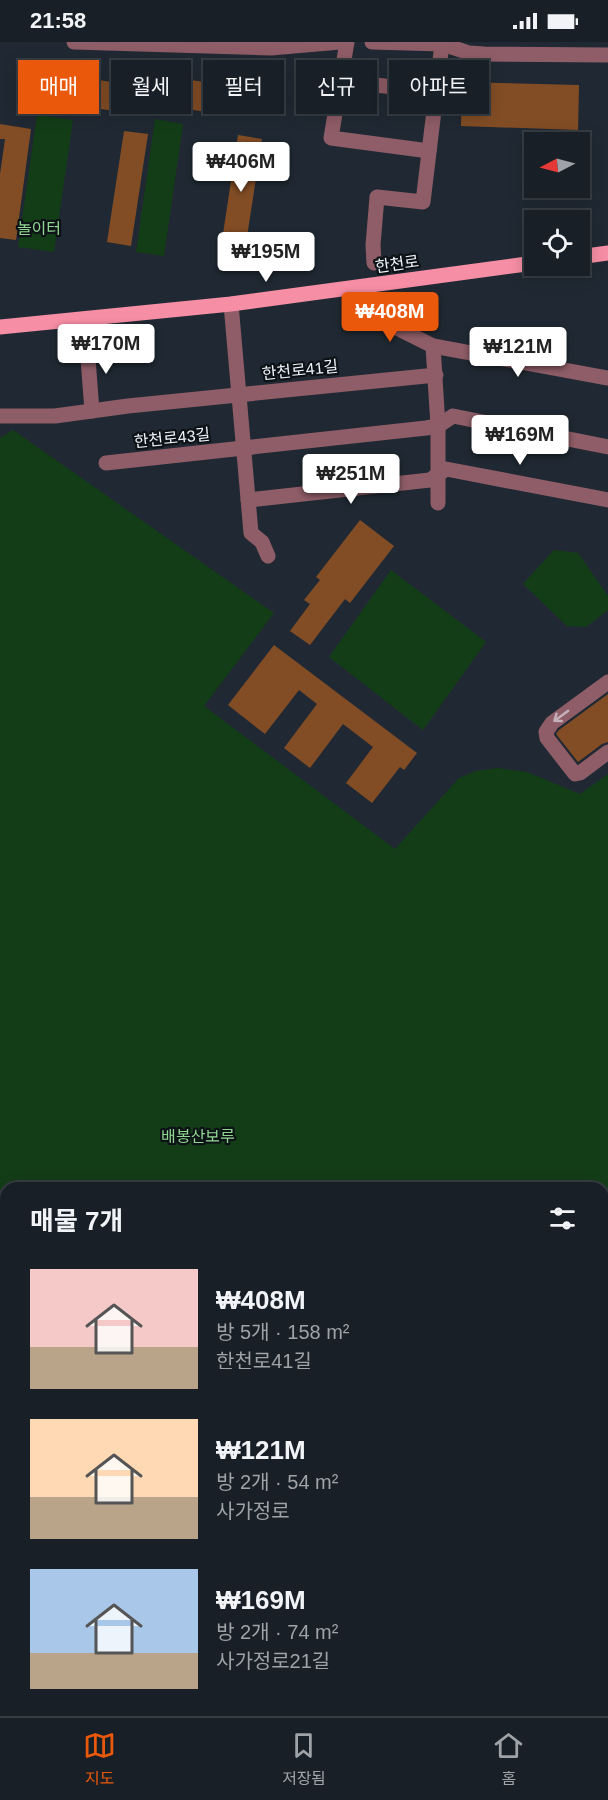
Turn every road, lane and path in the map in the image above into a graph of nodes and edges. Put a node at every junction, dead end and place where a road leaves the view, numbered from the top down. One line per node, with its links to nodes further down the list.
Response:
1 (74, 42): 5 (street)
2 (340, 42): 5 (street)
3 (347, 42): 9 (street)
4 (372, 42): 6 (street)
5 (156, 43)
6 (442, 44): 7 (street); 10 (street)
7 (470, 47): 8 (street)
8 (608, 56)
9 (344, 60)
10 (440, 60)
11 (336, 114): 13 (street)
12 (433, 114): 13 (street)
13 (429, 151): 16 (street)
14 (608, 253): 15 (main road)
15 (590, 255)
16 (374, 263)
17 (524, 264): 18 (main road, 한천로)
18 (357, 288): 19 (main road, 한천로); 22 (street)
19 (231, 304): 20 (main road, 한천로); 25 (street)
20 (85, 319): 21 (main road, 한천로); 26 (street)
21 (0, 327)
22 (433, 346): 23 (street); 24 (street)
23 (436, 375): 25 (street, 한천로41길); 28 (street)
24 (608, 378)
25 (238, 395): 26 (street); 30 (street)
26 (92, 411): 27 (street)
27 (0, 416)
28 (438, 426): 29 (street); 30 (street); 32 (street)
29 (608, 447)
30 (242, 448): 31 (street, 한천로43길); 33 (street)
31 (106, 463)
32 (437, 474): 33 (street); 34 (street); 35 (street)
33 (248, 500): 36 (street)
34 (608, 500)
35 (438, 503)
36 (268, 556)
37 (608, 682): 38 (street, one-way to 38)
38 (608, 752)

